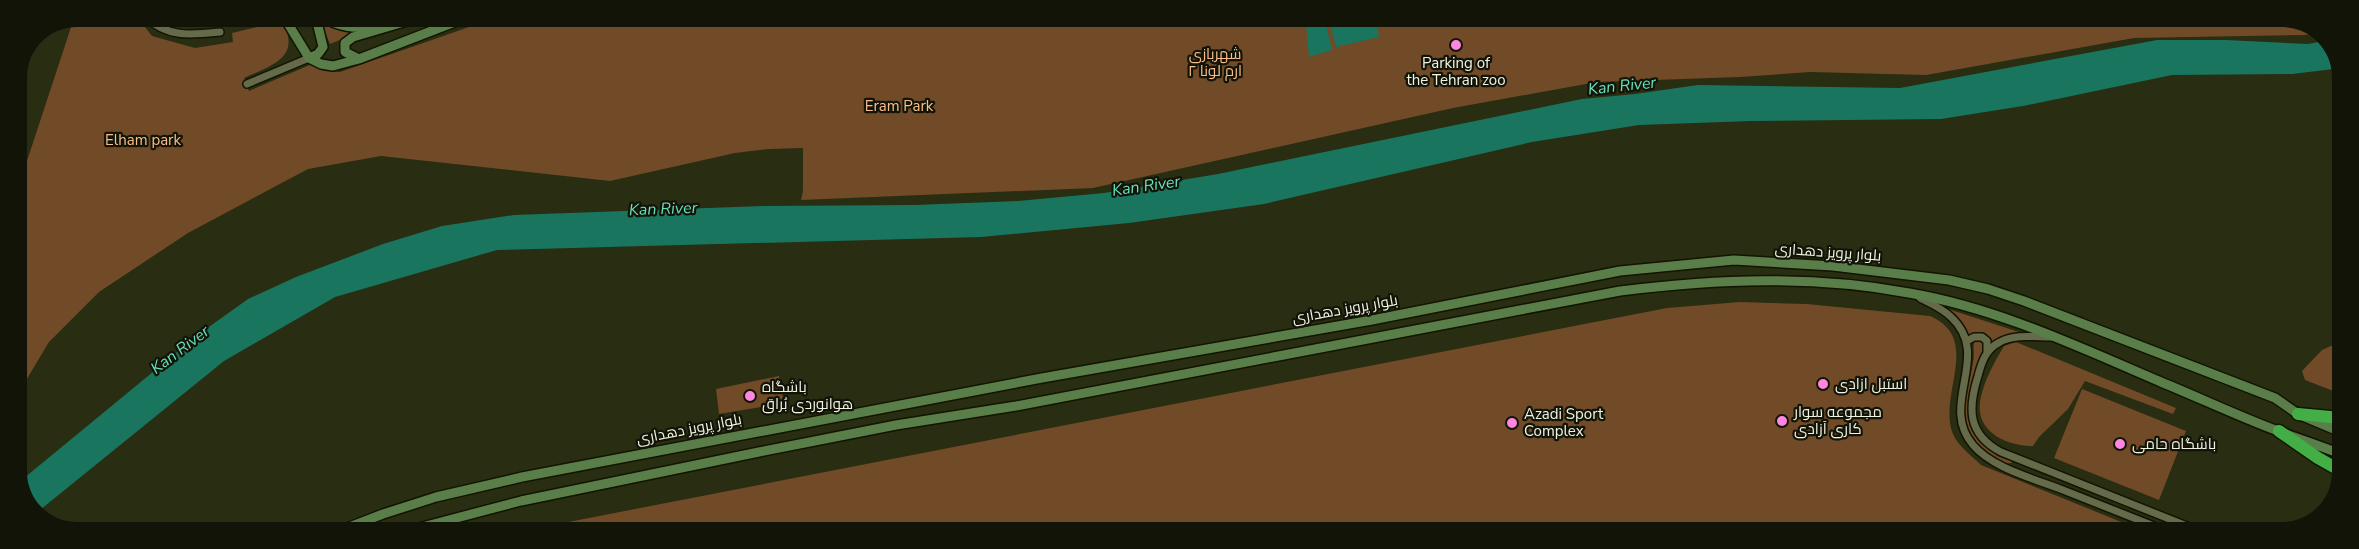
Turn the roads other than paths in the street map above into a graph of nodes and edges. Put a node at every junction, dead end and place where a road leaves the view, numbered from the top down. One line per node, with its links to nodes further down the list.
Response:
1 (159, 27): 7 (street)
2 (290, 27): 8 (main road)
3 (318, 27): 8 (main road)
4 (345, 27): 6 (main road)
5 (442, 27): 9 (main road)
6 (390, 28): 9 (main road)
7 (220, 32)
8 (309, 58): 9 (main road); 10 (street)
9 (359, 59)
10 (247, 84)
11 (1911, 293): 12 (main road, بلوار پرویز دهداری); 13 (street); 22 (main road, بلوار پرویز دهداری)
12 (2055, 337): 14 (street); 18 (main road, بلوار پرویز دهداری)
13 (1967, 341): 14 (street); 23 (street)
14 (1987, 352): 24 (street)
15 (2298, 414): 16 (highway); 17 (main road, بلوار پرویز دهداری); 21 (main road, بلوار پرویز دهداری)
16 (2332, 417)
17 (2332, 428)
18 (2279, 432): 19 (main road, بلوار پرویز دهداری); 20 (highway)
19 (2332, 451)
20 (2332, 466)
21 (362, 522)
22 (441, 522)
23 (2144, 522)
24 (2177, 522)

